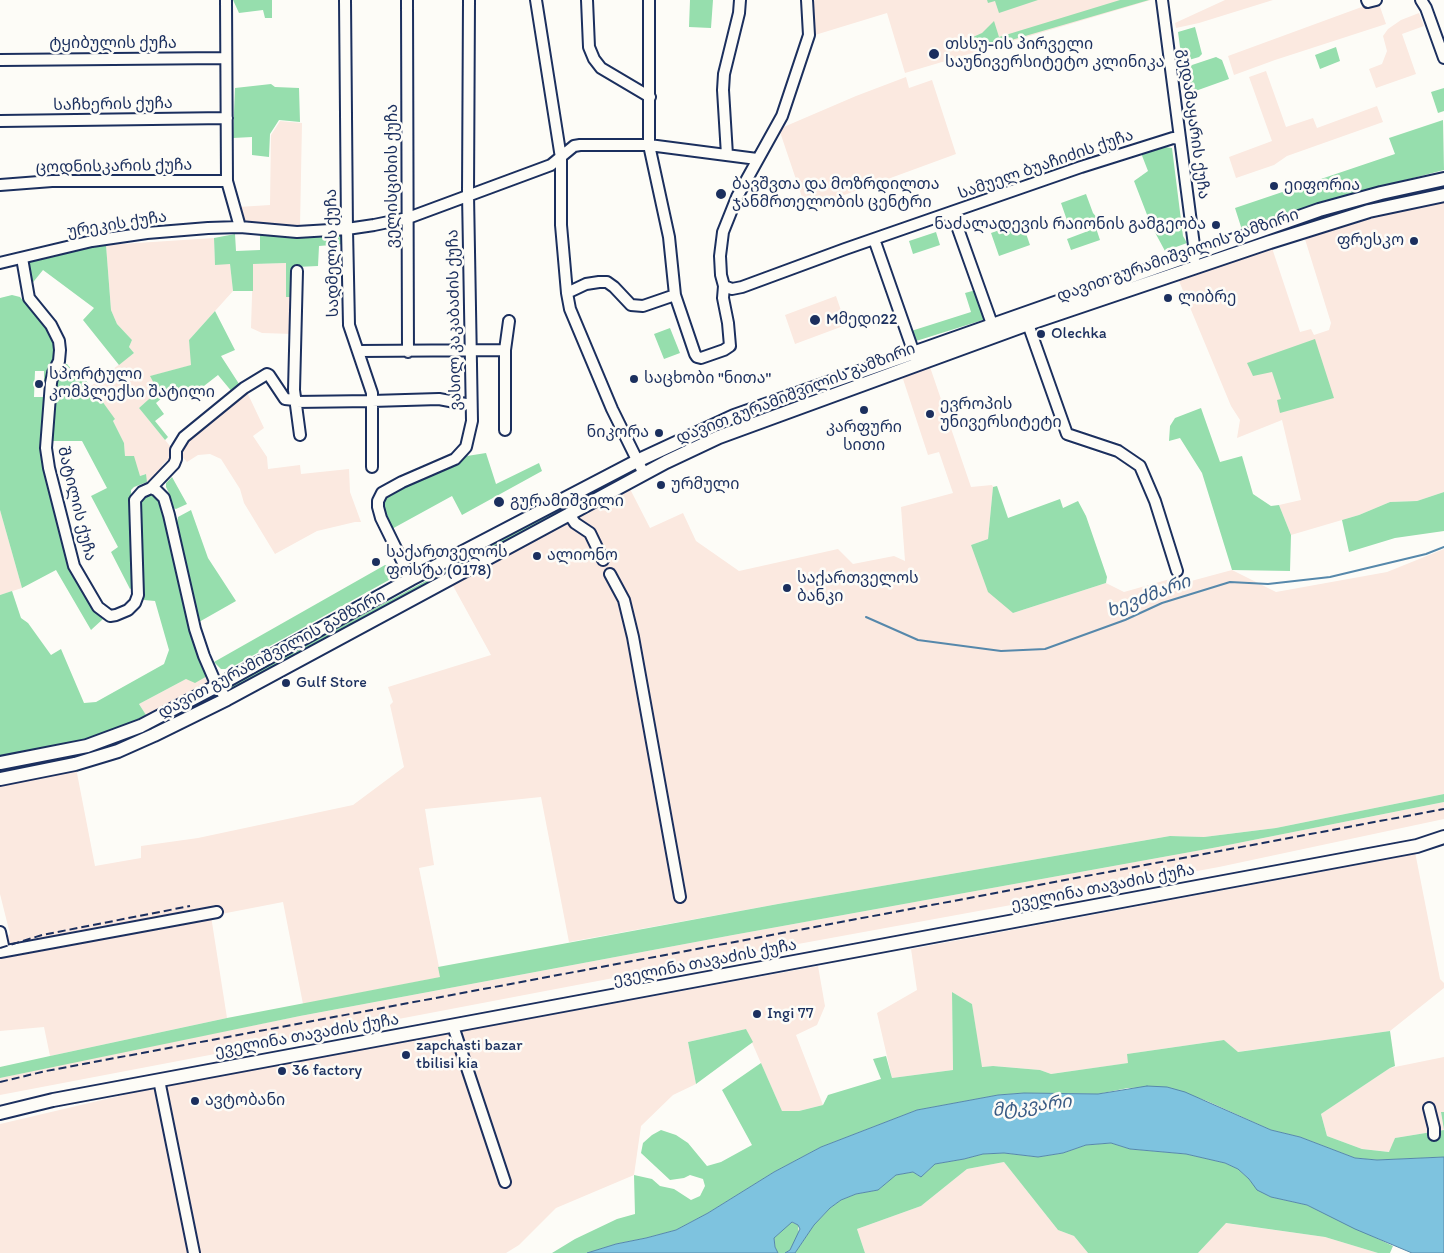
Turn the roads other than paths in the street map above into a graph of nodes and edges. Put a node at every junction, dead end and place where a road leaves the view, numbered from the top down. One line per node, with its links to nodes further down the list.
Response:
1 (226, 0): 14 (street)
2 (345, 0): 33 (street, სადმელის ქუჩა)
3 (407, 0): 31 (street, ველისციხის ქუჩა)
4 (469, 0): 28 (street, ვასილ კაკაბაძის ქუჩა)
5 (536, 0): 23 (street)
6 (587, 0): 17 (street)
7 (649, 0): 17 (street)
8 (740, 0): 22 (street)
9 (807, 0): 24 (street)
10 (1162, 0): 20 (street, გუდამაყარის ქუჩა)
11 (1367, 0): 12 (street)
12 (1376, 0)
13 (1421, 0): 15 (street)
14 (226, 58): 16 (street, ტყიბულის ქუჩა); 18 (street)
15 (1444, 58)
16 (0, 60)
17 (650, 97): 21 (street)
18 (227, 118): 19 (street, საჩხერის ქუჩა); 26 (street)
19 (0, 121)
20 (1180, 139): 30 (street, სამუელ ბუაჩიძის ქუჩა); 35 (street, გუდამაყარის ქუჩა)
21 (649, 145): 22 (street, ურეკის ქუჩა); 23 (street, ურეკის ქუჩა); 42 (street)
22 (727, 154): 24 (street, ურეკის ქუჩა)
23 (561, 158): 28 (street, ურეკის ქუჩა); 41 (street)
24 (757, 160): 40 (street)
25 (1444, 179): 35 (main road, დავით გურამიშვილის გამზირი)
26 (227, 181): 27 (street, ცოდნისკარის ქუჩა); 32 (street)
27 (0, 185)
28 (468, 194): 31 (street, ურეკის ქუჩა); 47 (street, ვასილ კაკაბაძის ქუჩა)
29 (1444, 195): 38 (main road, დავით გურამიშვილის გამზირი)
30 (952, 212): 34 (street, სამუელ ბუაჩიძის ქუჩა); 44 (street)
31 (408, 218): 33 (street, ურეკის ქუჩა); 49 (street, ველისციხის ქუჩა)
32 (240, 227): 33 (street, ურეკის ქუჩა); 36 (street, ურეკის ქუჩა)
33 (347, 229): 48 (street, სადმელის ქუჩა)
34 (874, 239): 40 (street, სამუელ ბუაჩიძის ქუჩა); 50 (street)
35 (1195, 253): 38 (street, გუდამაყარის ქუჩა); 44 (main road, დავით გურამიშვილის გამზირი)
36 (22, 258): 37 (street, ურეკის ქუჩა); 60 (street, შატილის ქუჩა)
37 (0, 263)
38 (1198, 267): 45 (main road, დავით გურამიშვილის გამზირი)
39 (297, 271): 52 (street)
40 (724, 286): 42 (street)
41 (567, 293): 42 (street); 57 (street)
42 (675, 295)
43 (509, 321): 46 (street)
44 (992, 324): 50 (main road, დავით გურამიშვილის გამზირი)
45 (1028, 324): 51 (main road, დავით გურამიშვილის გამზირი); 63 (street)
46 (505, 350): 47 (street); 55 (street)
47 (471, 351): 49 (street); 54 (street, ვასილ კაკაბაძის ქუჩა)
48 (359, 352): 49 (street); 53 (street, სადმელის ქუჩა)
49 (408, 352)
50 (913, 352): 51 (street); 57 (main road, დავით გურამიშვილის გამზირი)
51 (918, 365): 59 (main road, დავით გურამიშვილის გამზირი)
52 (295, 401): 53 (street); 56 (street); 60 (street)
53 (372, 401): 54 (street); 58 (street, სადმელის ქუჩა)
54 (472, 405): 65 (street, ვასილ კაკაბაძის ქუჩა)
55 (506, 430)
56 (300, 435)
57 (637, 461): 59 (street); 65 (main road, დავით გურამიშვილის გამზირი)
58 (372, 466)
59 (644, 474): 61 (main road, დავით გურამიშვილის გამზირი)
60 (151, 488): 66 (street)
61 (569, 514): 62 (street); 67 (main road, დავით გურამიშვილის გამზირი)
62 (603, 560)
63 (1177, 571)
64 (610, 574): 73 (street)
65 (411, 579): 66 (main road, დავით გურამიშვილის გამზირი)
66 (217, 686): 67 (street); 68 (main road, დავით გურამიშვილის გამზირი)
67 (226, 699): 69 (main road, დავით გურამიშვილის გამზირი)
68 (0, 764)
69 (0, 779)
70 (1444, 837): 72 (main road, ეველინა თავაძის ქუჩა)
71 (1444, 843): 72 (main road, ეველინა თავაძის ქუჩა)
72 (1417, 846): 77 (main road, ეველინა თავაძის ქუჩა)
73 (680, 897)
74 (217, 912): 76 (street)
75 (0, 932): 76 (street)
76 (2, 951)
77 (452, 1026): 78 (main road, ეველინა თავაძის ქუჩა); 82 (street)
78 (159, 1080): 80 (main road, ეველინა თავაძის ქუჩა); 83 (street)
79 (1429, 1108): 81 (street)
80 (0, 1113)
81 (1434, 1135)
82 (505, 1182)
83 (194, 1253)

